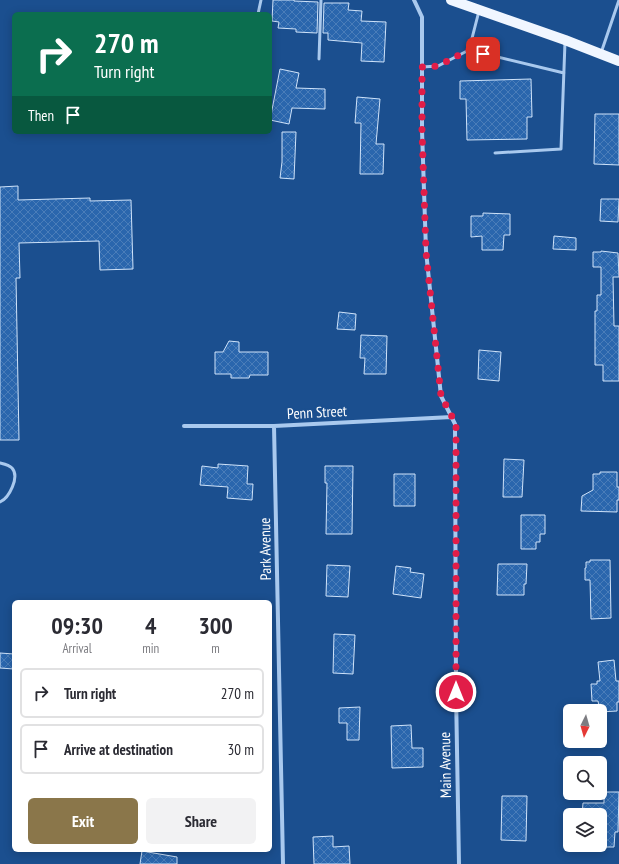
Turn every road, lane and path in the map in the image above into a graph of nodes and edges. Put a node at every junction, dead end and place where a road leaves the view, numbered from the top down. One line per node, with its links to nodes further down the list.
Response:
1 (261, 0): 7 (lane)
2 (321, 0): 11 (lane)
3 (414, 0): 13 (street, Main Avenue)
4 (451, 0): 6 (main road)
5 (619, 0): 10 (lane)
6 (479, 10): 8 (main road); 9 (lane)
7 (258, 12)
8 (566, 40): 10 (main road); 14 (lane)
9 (469, 50): 13 (lane); 14 (lane)
10 (601, 55): 12 (main road)
11 (319, 59)
12 (619, 61)
13 (422, 67): 16 (street, Main Avenue)
14 (564, 73): 15 (lane)
15 (495, 153)
16 (452, 417): 18 (street, Penn Street); 22 (street, Main Avenue)
17 (184, 426): 18 (street, Penn Street)
18 (274, 426): 21 (street, Park Avenue)
19 (0, 463): 20 (lane)
20 (0, 502)
21 (283, 864)
22 (459, 864)

